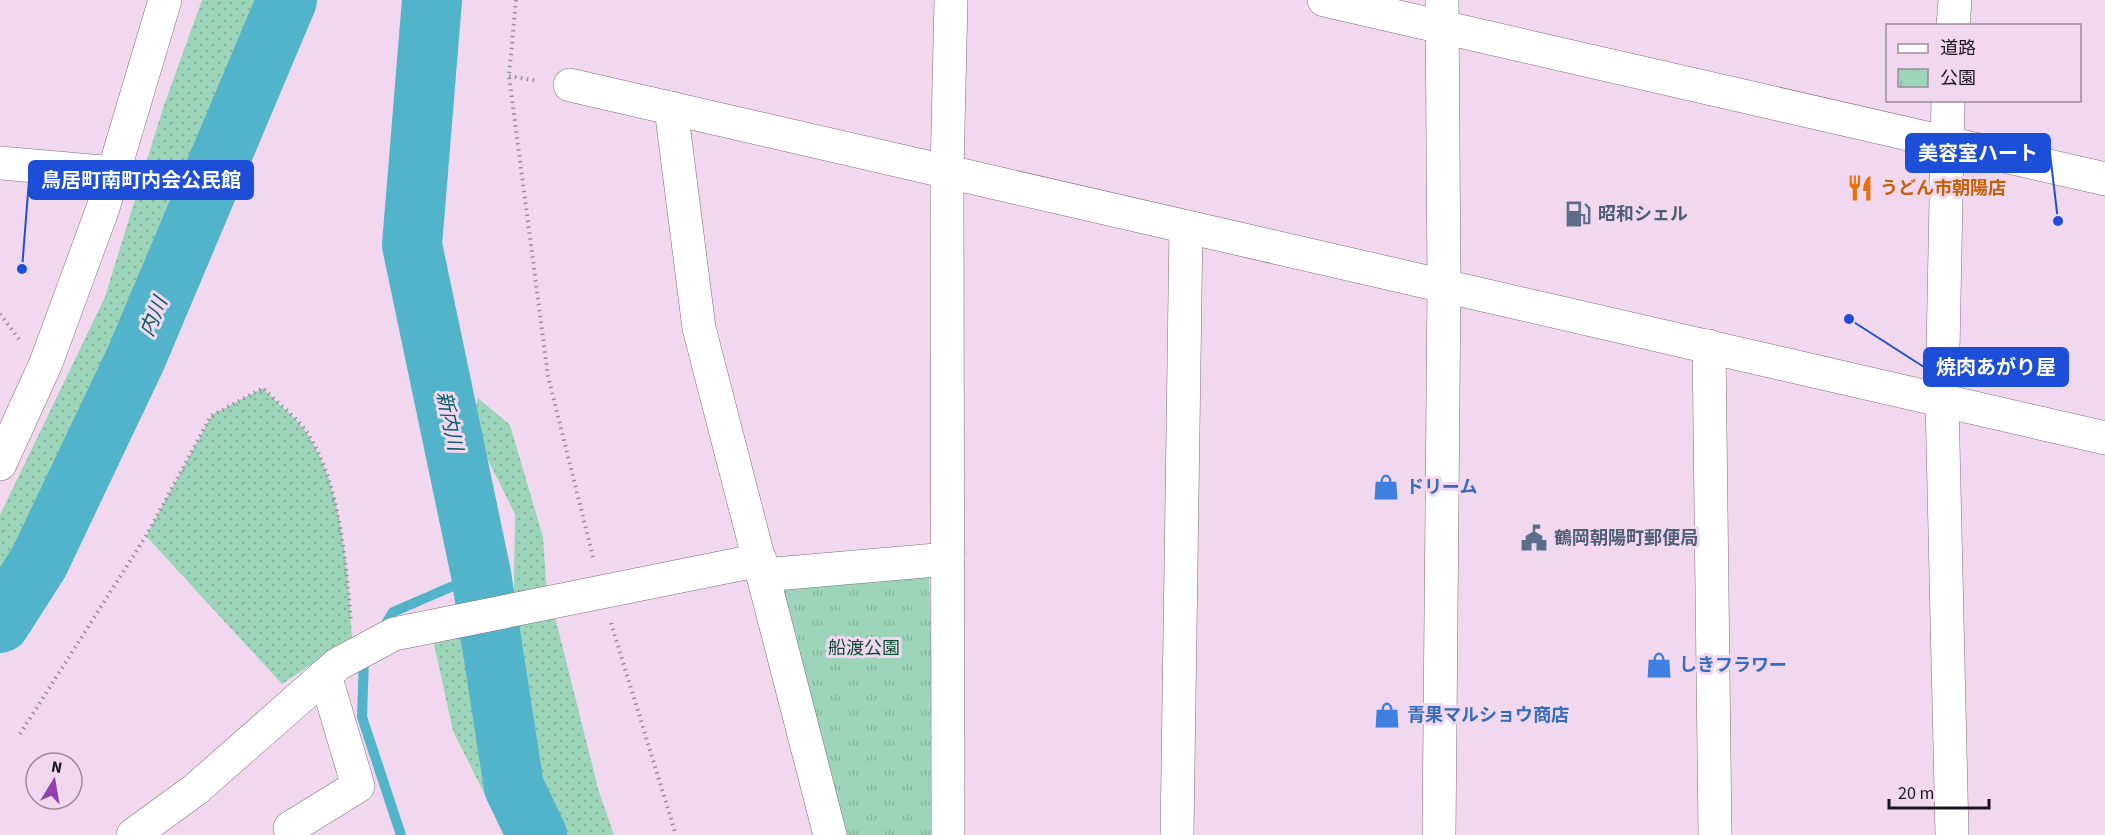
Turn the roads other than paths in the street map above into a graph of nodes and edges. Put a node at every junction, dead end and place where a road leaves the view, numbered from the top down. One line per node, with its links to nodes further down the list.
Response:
1 (165, 0): 13 (street)
2 (951, 0): 12 (street)
3 (1324, 0): 5 (street)
4 (1955, 0): 6 (street)
5 (1441, 14): 10 (street); 16 (street)
6 (1953, 24)
7 (570, 85): 9 (street)
8 (1948, 102): 10 (street)
9 (670, 108): 12 (street); 22 (street)
10 (1945, 142): 14 (street); 18 (street)
11 (0, 163): 13 (street)
12 (947, 172): 15 (street); 21 (street)
13 (114, 173): 20 (street)
14 (2105, 178)
15 (1186, 227): 16 (street); 28 (street)
16 (1444, 286): 17 (street); 29 (street)
17 (1708, 346): 18 (street); 30 (street)
18 (1942, 400): 19 (street); 31 (street)
19 (2105, 438)
20 (0, 464)
21 (948, 559): 22 (street); 27 (street)
22 (762, 567): 23 (street); 26 (street)
23 (325, 675): 24 (street); 25 (street)
24 (133, 835)
25 (292, 835)
26 (830, 835)
27 (948, 835)
28 (1177, 835)
29 (1439, 835)
30 (1715, 835)
31 (1952, 835)

